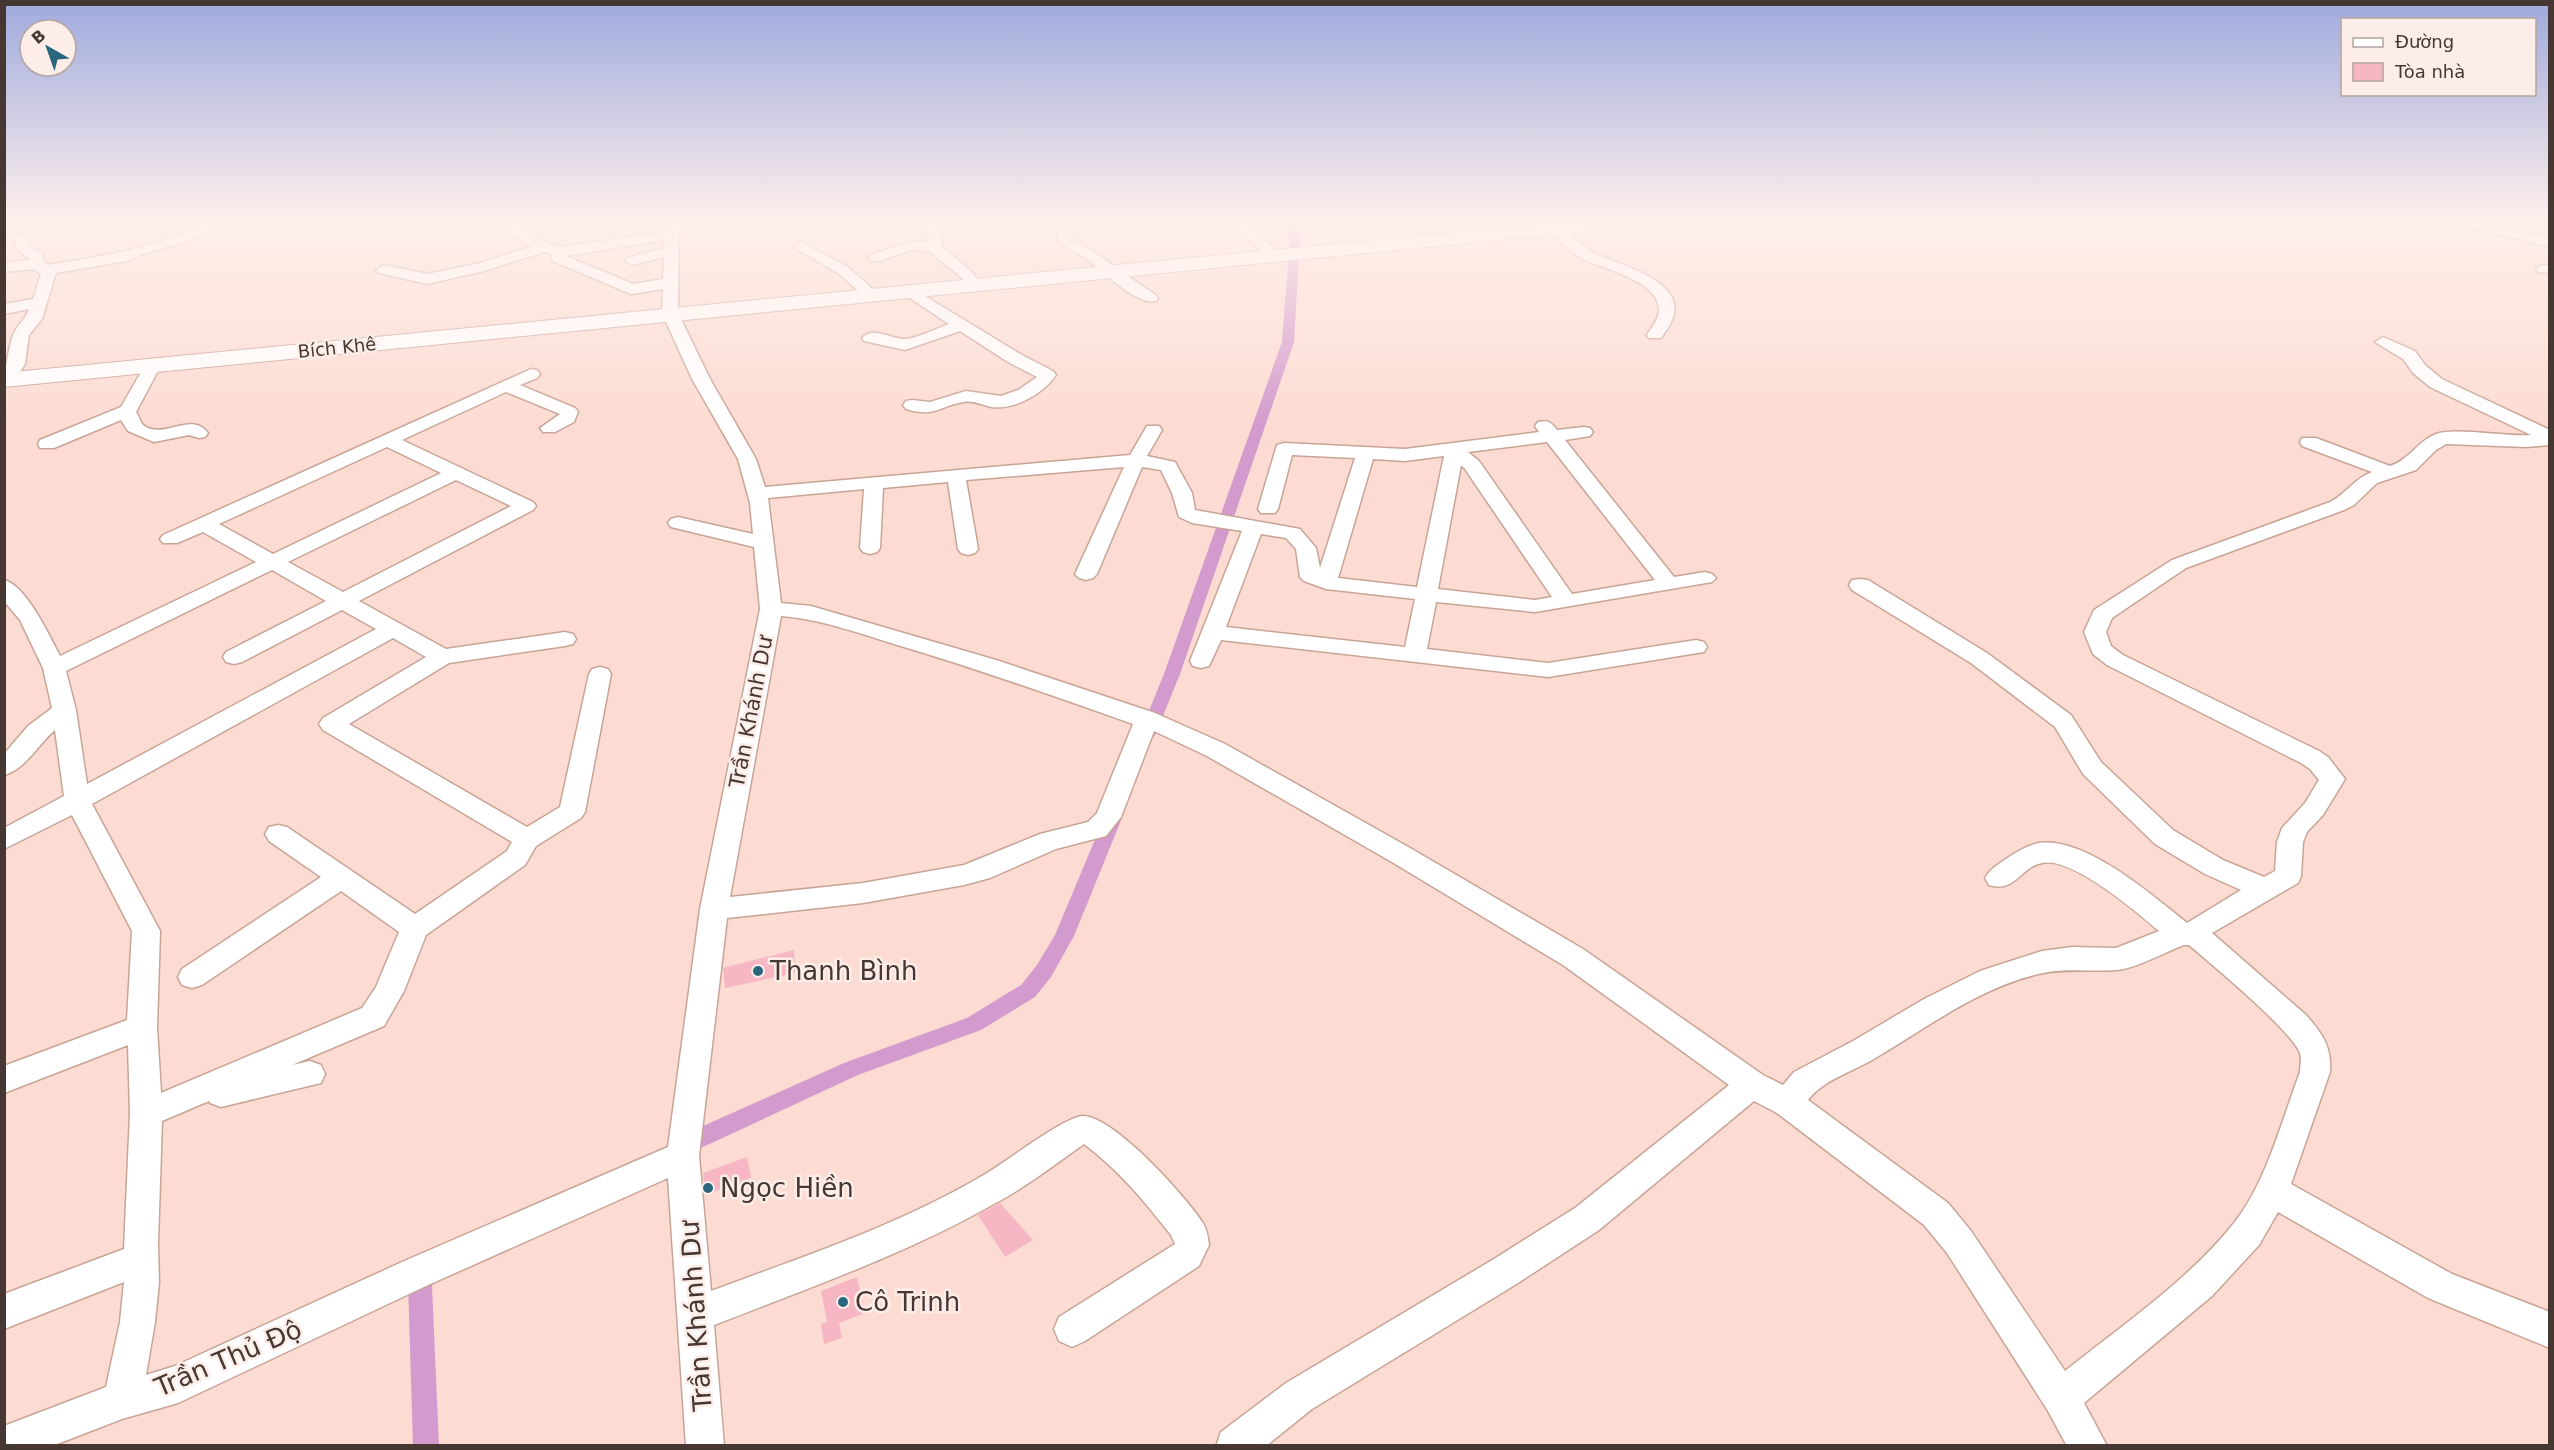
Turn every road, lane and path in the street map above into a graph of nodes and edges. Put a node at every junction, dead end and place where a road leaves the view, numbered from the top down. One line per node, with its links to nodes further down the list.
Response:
1 (43, 291): 10 (street)
2 (669, 291): 12 (street)
3 (866, 291): 8 (street)
4 (901, 291): 8 (main road, Bích Khê)
5 (908, 291): 13 (street)
6 (1139, 291): 9 (street)
7 (1658, 291): 14 (street)
8 (870, 294): 12 (main road, Bích Khê)
9 (1150, 298)
10 (38, 303): 11 (street); 19 (street)
11 (4, 309)
12 (670, 314): 17 (main road, Bích Khê); 39 (street, Trần Khánh Dư)
13 (961, 325): 15 (street); 21 (street)
14 (1655, 335)
15 (870, 338)
16 (2383, 342): 28 (street)
17 (152, 367): 19 (main road, Bích Khê); 22 (street)
18 (531, 374): 20 (street)
19 (6, 380)
20 (507, 386): 23 (street); 29 (street)
21 (912, 405)
22 (120, 415): 27 (street); 31 (street)
23 (549, 428)
24 (1547, 429): 26 (street); 32 (street); 52 (street)
25 (1153, 430): 34 (street)
26 (1584, 432)
27 (199, 433)
28 (2550, 438): 36 (street)
29 (388, 440): 35 (street); 42 (street)
30 (2308, 442): 36 (street)
31 (47, 444)
32 (1454, 450): 33 (street); 55 (street); 57 (street)
33 (1365, 455): 40 (street); 51 (street)
34 (1136, 460): 37 (street); 43 (street); 49 (street)
35 (457, 472): 48 (street); 56 (street)
36 (2392, 473): 78 (street)
37 (956, 476): 38 (street); 47 (street)
38 (874, 483): 39 (street); 46 (street)
39 (757, 493): 45 (street, Trần Khánh Dư)
40 (1268, 509)
41 (678, 523): 45 (street)
42 (204, 524): 44 (street); 48 (street)
43 (1254, 526): 51 (street); 60 (street)
44 (170, 539)
45 (765, 543): 58 (street, Trần Khánh Dư)
46 (870, 548)
47 (968, 549)
48 (273, 561): 56 (street); 67 (street)
49 (1086, 574)
50 (1705, 578): 52 (street)
51 (1326, 583): 55 (street)
52 (1669, 584): 57 (street)
53 (4, 585): 67 (street)
54 (1860, 585): 78 (street)
55 (1425, 594): 57 (street); 63 (street)
56 (343, 601): 59 (street); 64 (street)
57 (1566, 601)
58 (771, 609): 70 (street); 79 (street, Trần Khánh Dư)
59 (393, 629): 65 (street); 72 (street)
60 (1213, 633): 63 (street); 66 (street)
61 (565, 639): 65 (street)
62 (1696, 647): 63 (street)
63 (1415, 655)
64 (234, 657)
65 (443, 657): 74 (street)
66 (1202, 661)
67 (54, 668): 69 (street)
68 (600, 674): 74 (street)
69 (64, 710): 71 (street); 72 (street)
70 (1152, 721): 79 (street); 86 (street)
71 (4, 766)
72 (77, 800): 75 (street); 83 (street)
73 (278, 834): 76 (street)
74 (527, 839): 80 (street)
75 (4, 840)
76 (340, 877): 80 (street); 82 (street)
77 (1999, 878): 81 (street)
78 (2265, 889): 81 (street)
79 (714, 909): 89 (street, Trần Khánh Dư)
80 (415, 928): 88 (street)
81 (2188, 934): 87 (street); 90 (street)
82 (192, 977)
83 (142, 1027): 85 (street); 88 (street)
84 (310, 1074): 88 (street)
85 (4, 1080)
86 (1752, 1084): 87 (street); 100 (street)
87 (1788, 1103): 96 (street)
88 (146, 1113): 91 (street)
89 (684, 1145): 93 (street, Trần Khánh Dư); 97 (street, Trần Thủ Độ)
90 (2272, 1191): 95 (street); 96 (street)
91 (143, 1258): 92 (street); 97 (street)
92 (4, 1312)
93 (697, 1314): 94 (street); 99 (street, Trần Khánh Dư)
94 (1072, 1329)
95 (2550, 1331)
96 (2061, 1398): 101 (street)
97 (122, 1400): 98 (street, Trần Thủ Độ)
98 (4, 1445)
99 (705, 1446)
100 (1235, 1446)
101 (2088, 1446)

